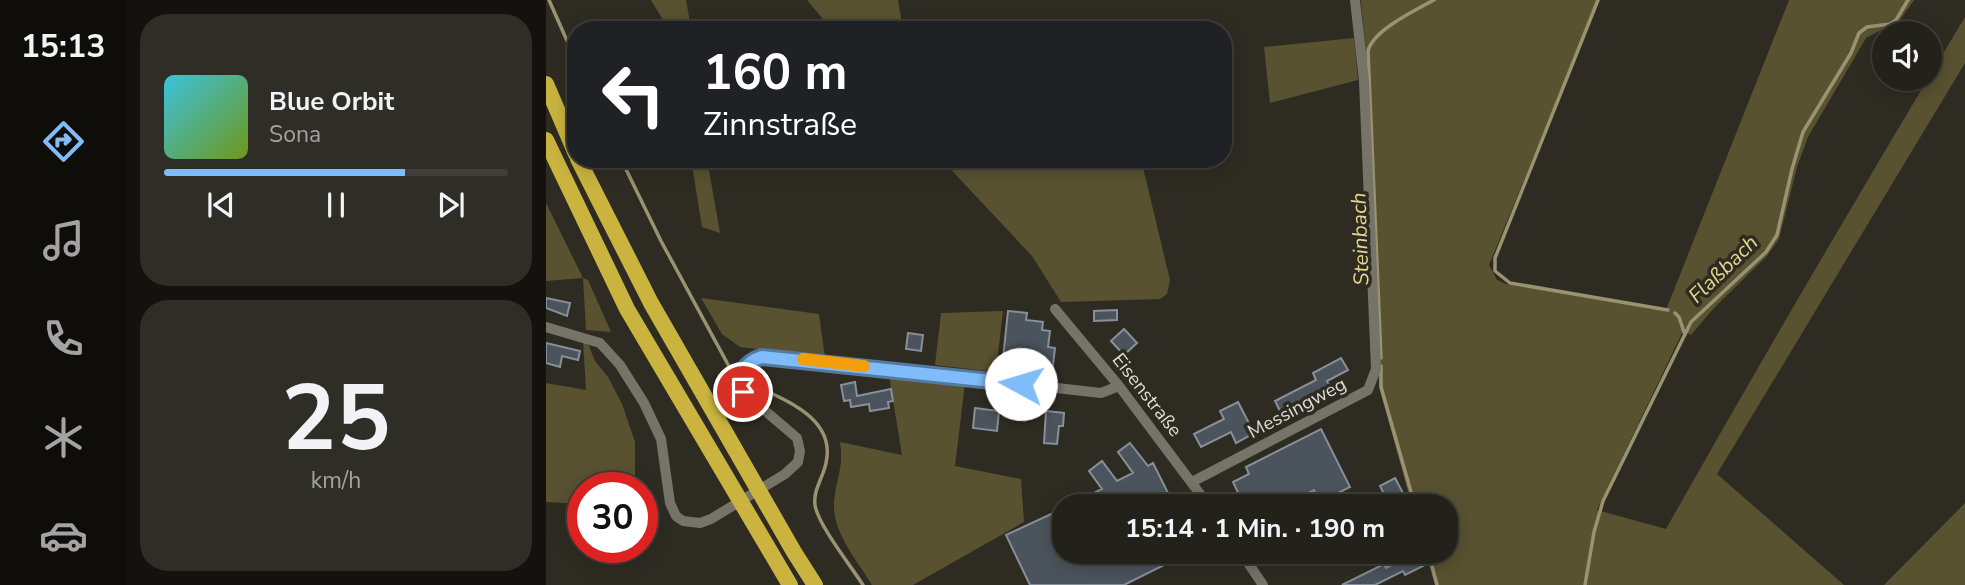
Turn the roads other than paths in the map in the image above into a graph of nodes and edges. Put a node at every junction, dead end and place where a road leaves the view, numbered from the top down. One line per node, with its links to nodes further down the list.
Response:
1 (1355, 0): 9 (street, Messingweg)
2 (546, 84): 3 (highway)
3 (567, 133)
4 (546, 140): 12 (highway)
5 (583, 168): 13 (highway)
6 (1055, 309): 8 (street, Eisenstraße)
7 (546, 327): 8 (street)
8 (1119, 386): 9 (street, Eisenstraße)
9 (1192, 482): 10 (street, Eisenstraße)
10 (1200, 494)
11 (1249, 564): 14 (street)
12 (790, 585)
13 (815, 585)
14 (1263, 585)

